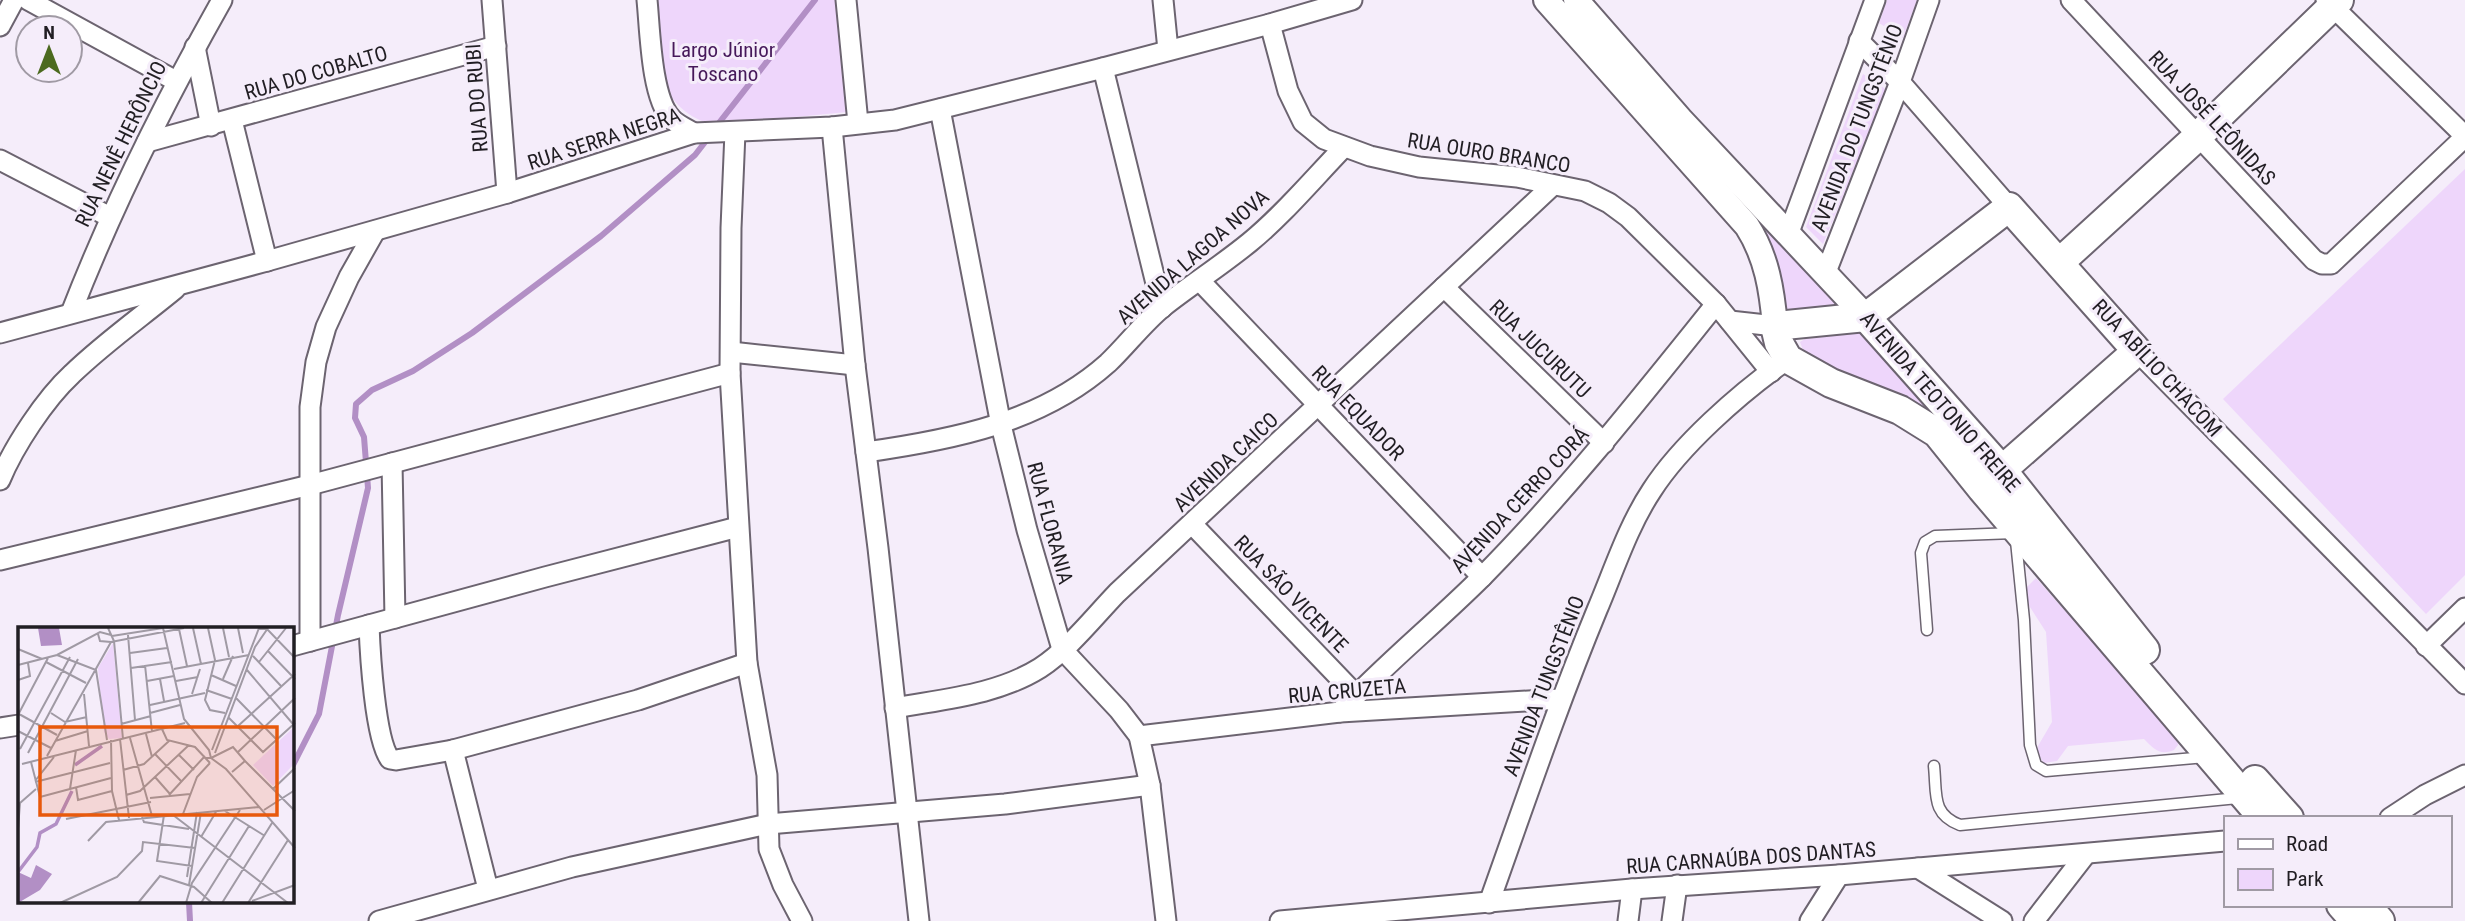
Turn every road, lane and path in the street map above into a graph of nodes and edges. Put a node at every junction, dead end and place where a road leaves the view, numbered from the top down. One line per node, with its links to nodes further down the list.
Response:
1 (14, 0): 16 (street)
2 (28, 0): 22 (street)
3 (222, 0): 19 (street, RUA NENÊ HERÔNCIO)
4 (492, 0): 18 (street, RUA DO RUBI)
5 (647, 0): 31 (street)
6 (846, 0): 27 (street)
7 (1163, 0): 20 (street)
8 (1352, 0): 15 (street, RUA SERRA NEGRA)
9 (1546, 0): 25 (street, AVENIDA TEOTONIO FREIRE)
10 (1576, 0): 25 (street, AVENIDA TEOTONIO FREIRE)
11 (1875, 0): 17 (street, AVENIDA DO TUNGSTÊNIO)
12 (1929, 0): 23 (street, AVENIDA DO TUNGSTÊNIO)
13 (2071, 0): 33 (street, RUA JOSÉ LEÔNIDAS)
14 (2333, 2): 32 (street); 33 (main road)
15 (1270, 24): 20 (street, RUA SERRA NEGRA); 35 (street, RUA OURO BRANCO)
16 (0, 26)
17 (1859, 41): 23 (street, RUA ABÍLIO CHACOM); 42 (street, AVENIDA DO TUNGSTÊNIO)
18 (496, 46): 26 (street, RUA DO COBALTO); 38 (street, RUA DO RUBI)
19 (195, 47): 22 (street, RUA NENÊ HERÔNCIO); 28 (street)
20 (1168, 50): 21 (street, RUA SERRA NEGRA)
21 (1103, 68): 24 (street, RUA SERRA NEGRA); 50 (street)
22 (176, 81): 34 (street, RUA NENÊ HERÔNCIO)
23 (1900, 82): 39 (street, RUA ABÍLIO CHACOM); 45 (street, AVENIDA DO TUNGSTÊNIO)
24 (940, 109): 27 (street, RUA SERRA NEGRA); 62 (street, RUA FLORANIA)
25 (1661, 113): 42 (street, AVENIDA TEOTONIO FREIRE); 54 (street, AVENIDA TEOTONIO FREIRE)
26 (232, 120): 28 (street, RUA DO COBALTO); 43 (street)
27 (858, 123): 29 (street, RUA SERRA NEGRA)
28 (211, 126): 34 (street, RUA DO COBALTO)
29 (832, 127): 30 (street, RUA SERRA NEGRA); 58 (street)
30 (735, 132): 31 (street, RUA SERRA NEGRA); 57 (street)
31 (694, 133): 38 (street, RUA SERRA NEGRA)
32 (2465, 136): 33 (street, RUA JOSÉ LEÔNIDAS)
33 (2197, 137): 44 (main road)
34 (147, 142): 40 (street, RUA NENÊ HERÔNCIO)
35 (1343, 147): 37 (street, RUA OURO BRANCO); 46 (street, AVENIDA LAGOA NOVA)
36 (0, 160): 40 (street)
37 (1553, 185): 48 (street, AVENIDA CAICO); 49 (street, RUA OURO BRANCO)
38 (507, 193): 41 (street, RUA SERRA NEGRA)
39 (2009, 207): 44 (main road, RUA ABÍLIO CHACOM); 52 (main road)
40 (110, 217): 51 (street, RUA NENÊ HERÔNCIO)
41 (375, 231): 43 (street, RUA SERRA NEGRA); 68 (street)
42 (1788, 235): 45 (street, AVENIDA TEOTONIO FREIRE)
43 (267, 261): 47 (street, RUA SERRA NEGRA)
44 (2060, 262): 56 (main road, RUA ABÍLIO CHACOM)
45 (1826, 272): 52 (street, AVENIDA TEOTONIO FREIRE)
46 (1200, 281): 50 (street, AVENIDA LAGOA NOVA); 61 (street, RUA EQUADOR)
47 (182, 284): 51 (street, RUA SERRA NEGRA); 67 (street)
48 (1444, 287): 61 (street, AVENIDA CAICO); 63 (street, RUA JUCURUTU)
49 (1716, 304): 53 (street, RUA OURO BRANCO); 63 (street, AVENIDA CERRO CORÁ)
50 (1162, 308): 62 (street, AVENIDA LAGOA NOVA)
51 (71, 313): 55 (street, RUA SERRA NEGRA)
52 (1866, 317): 54 (main road); 66 (main road, AVENIDA TEOTONIO FREIRE)
53 (1730, 321): 54 (street); 59 (street, RUA OURO BRANCO)
54 (1775, 326): 59 (main road, AVENIDA TEOTONIO FREIRE)
55 (0, 333)
56 (2137, 351): 66 (main road); 80 (street, RUA ABÍLIO CHACOM)
57 (731, 352): 58 (street); 60 (street)
58 (855, 365): 64 (street)
59 (1779, 366): 69 (main road, AVENIDA TEOTONIO FREIRE); 85 (street, AVENIDA TUNGSTÊNIO)
60 (730, 373): 65 (street); 71 (street)
61 (1319, 405): 70 (street, AVENIDA CAICO); 74 (street, RUA EQUADOR)
62 (1001, 425): 64 (street, AVENIDA LAGOA NOVA); 81 (street, RUA FLORANIA)
63 (1604, 443): 74 (street, AVENIDA CERRO CORÁ)
64 (866, 452): 86 (street)
65 (392, 463): 68 (street); 76 (street)
66 (2002, 470): 69 (street); 98 (main road, AVENIDA TEOTONIO FREIRE)
67 (0, 480)
68 (310, 485): 73 (street); 79 (street)
69 (1982, 489): 72 (main road, AVENIDA TEOTONIO FREIRE)
70 (1193, 525): 81 (street, AVENIDA CAICO); 84 (street, RUA SÃO VICENTE)
71 (738, 527): 76 (street); 82 (street)
72 (2013, 528): 78 (lane); 92 (main road, AVENIDA TEOTONIO FREIRE); 92 (lane)
73 (0, 560)
74 (1482, 577): 84 (street, AVENIDA CERRO CORÁ)
75 (2465, 608): 80 (street)
76 (396, 618): 77 (street)
77 (369, 625): 79 (street); 91 (street)
78 (1927, 630)
79 (301, 644)
80 (2426, 646): 83 (street, RUA ABÍLIO CHACOM)
81 (1062, 649): 86 (street, AVENIDA CAICO); 90 (street, RUA FLORANIA)
82 (747, 663): 91 (street); 100 (street)
83 (2465, 684)
84 (1356, 695): 87 (street, AVENIDA CERRO CORÁ)
85 (1561, 699): 87 (street, RUA CRUZETA); 108 (street, AVENIDA TUNGSTÊNIO)
86 (895, 708): 97 (street)
87 (1340, 712): 90 (street, RUA CRUZETA)
88 (18, 725): 89 (street)
89 (0, 729)
90 (1139, 736): 95 (street, RUA FLORANIA)
91 (453, 750): 106 (street)
92 (2210, 756): 96 (main road, AVENIDA TEOTONIO FREIRE)
93 (1934, 766): 96 (lane)
94 (2465, 775): 99 (street)
95 (1150, 785): 97 (street); 115 (street, RUA FLORANIA)
96 (2255, 807)
97 (906, 813): 100 (street); 114 (street)
98 (2287, 816)
99 (2393, 816)
100 (768, 824): 106 (street); 113 (street)
101 (2224, 841): 102 (street, RUA CARNAÚBA DOS DANTAS)
102 (2086, 854): 103 (street, RUA CARNAÚBA DOS DANTAS); 122 (street)
103 (1918, 868): 104 (street, RUA CARNAÚBA DOS DANTAS); 121 (street)
104 (1839, 875): 105 (street, RUA CARNAÚBA DOS DANTAS); 120 (street)
105 (1677, 885): 107 (street, RUA CARNAÚBA DOS DANTAS); 119 (street)
106 (488, 889): 112 (street)
107 (1632, 889): 108 (street, RUA CARNAÚBA DOS DANTAS); 118 (street)
108 (1489, 903): 111 (street, RUA CARNAÚBA DOS DANTAS)
109 (2343, 907): 123 (main road)
110 (2368, 907): 124 (main road)
111 (1392, 917): 117 (street, RUA CARNAÚBA DOS DANTAS)
112 (379, 921)
113 (802, 921)
114 (919, 921)
115 (1167, 921)
116 (1280, 921): 117 (street, RUA CARNAÚBA DOS DANTAS)
117 (1287, 921)
118 (1628, 921)
119 (1671, 921)
120 (1810, 921)
121 (2002, 921)
122 (2034, 921)
123 (2355, 921)
124 (2380, 921)

